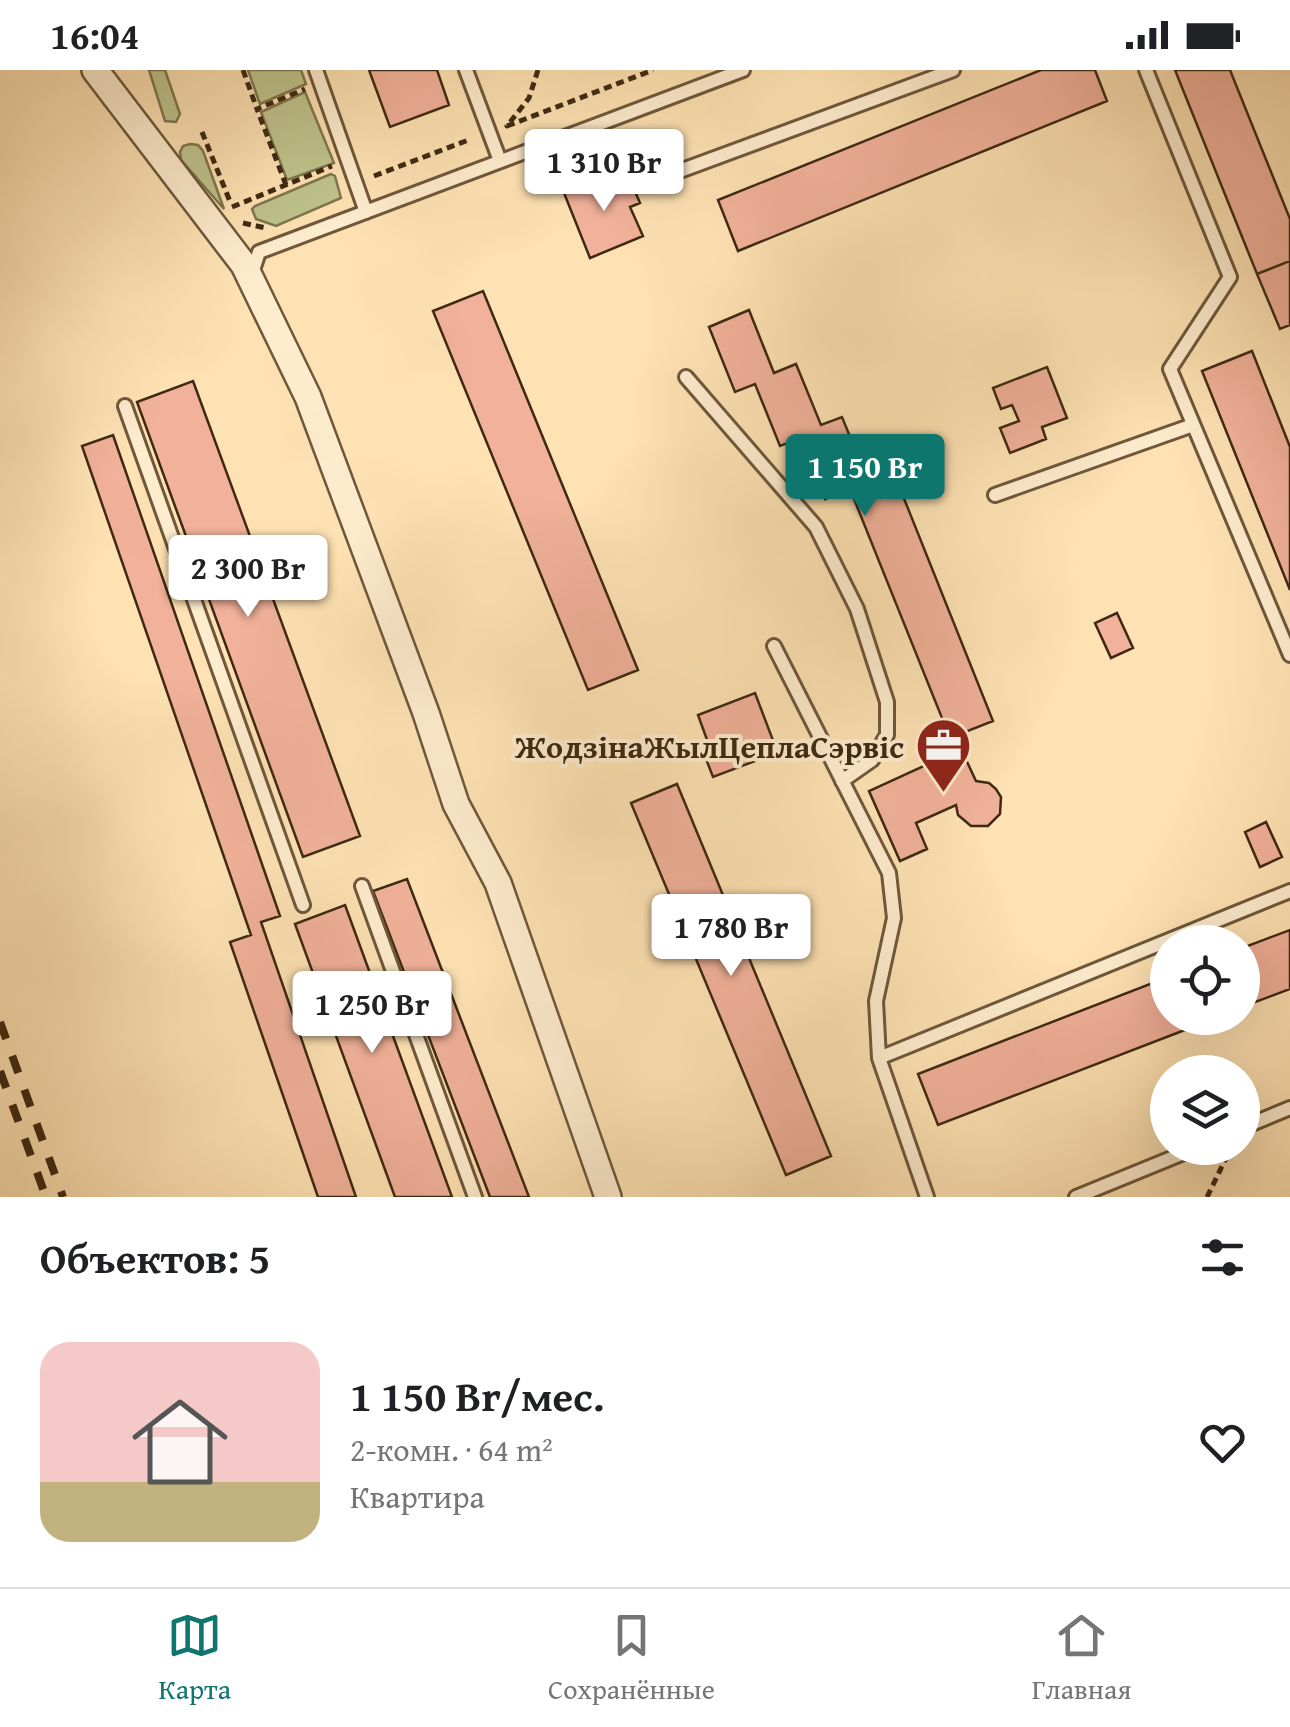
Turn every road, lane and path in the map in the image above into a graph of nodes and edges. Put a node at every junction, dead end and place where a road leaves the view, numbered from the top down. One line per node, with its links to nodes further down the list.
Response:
1 (95, 70): 19 (street)
2 (243, 70): 12 (path)
3 (316, 70): 18 (lane)
4 (466, 70): 14 (lane)
5 (538, 70): 6 (path)
6 (653, 70)
7 (744, 70): 14 (lane)
8 (953, 70): 10 (lane)
9 (1146, 70): 22 (lane)
10 (923, 76): 15 (lane)
11 (312, 104): 12 (path)
12 (256, 109): 16 (path)
13 (202, 132): 17 (path)
14 (500, 161): 18 (lane)
15 (658, 179)
16 (286, 185)
17 (232, 206)
18 (366, 212): 19 (lane)
19 (251, 279): 36 (street)
20 (686, 376): 26 (lane)
21 (126, 406): 29 (lane)
22 (1193, 425): 23 (lane); 25 (lane)
23 (995, 495)
24 (774, 646): 26 (lane)
25 (1290, 654)
26 (842, 781): 30 (lane)
27 (362, 886): 35 (lane)
28 (1290, 891): 30 (lane)
29 (303, 905)
30 (879, 1058): 37 (lane)
31 (1290, 1108): 32 (lane)
32 (1260, 1120)
33 (1154, 1165): 38 (lane)
34 (1222, 1165): 39 (path)
35 (474, 1197)
36 (608, 1197)
37 (926, 1197)
38 (1076, 1197)
39 (1206, 1197)

